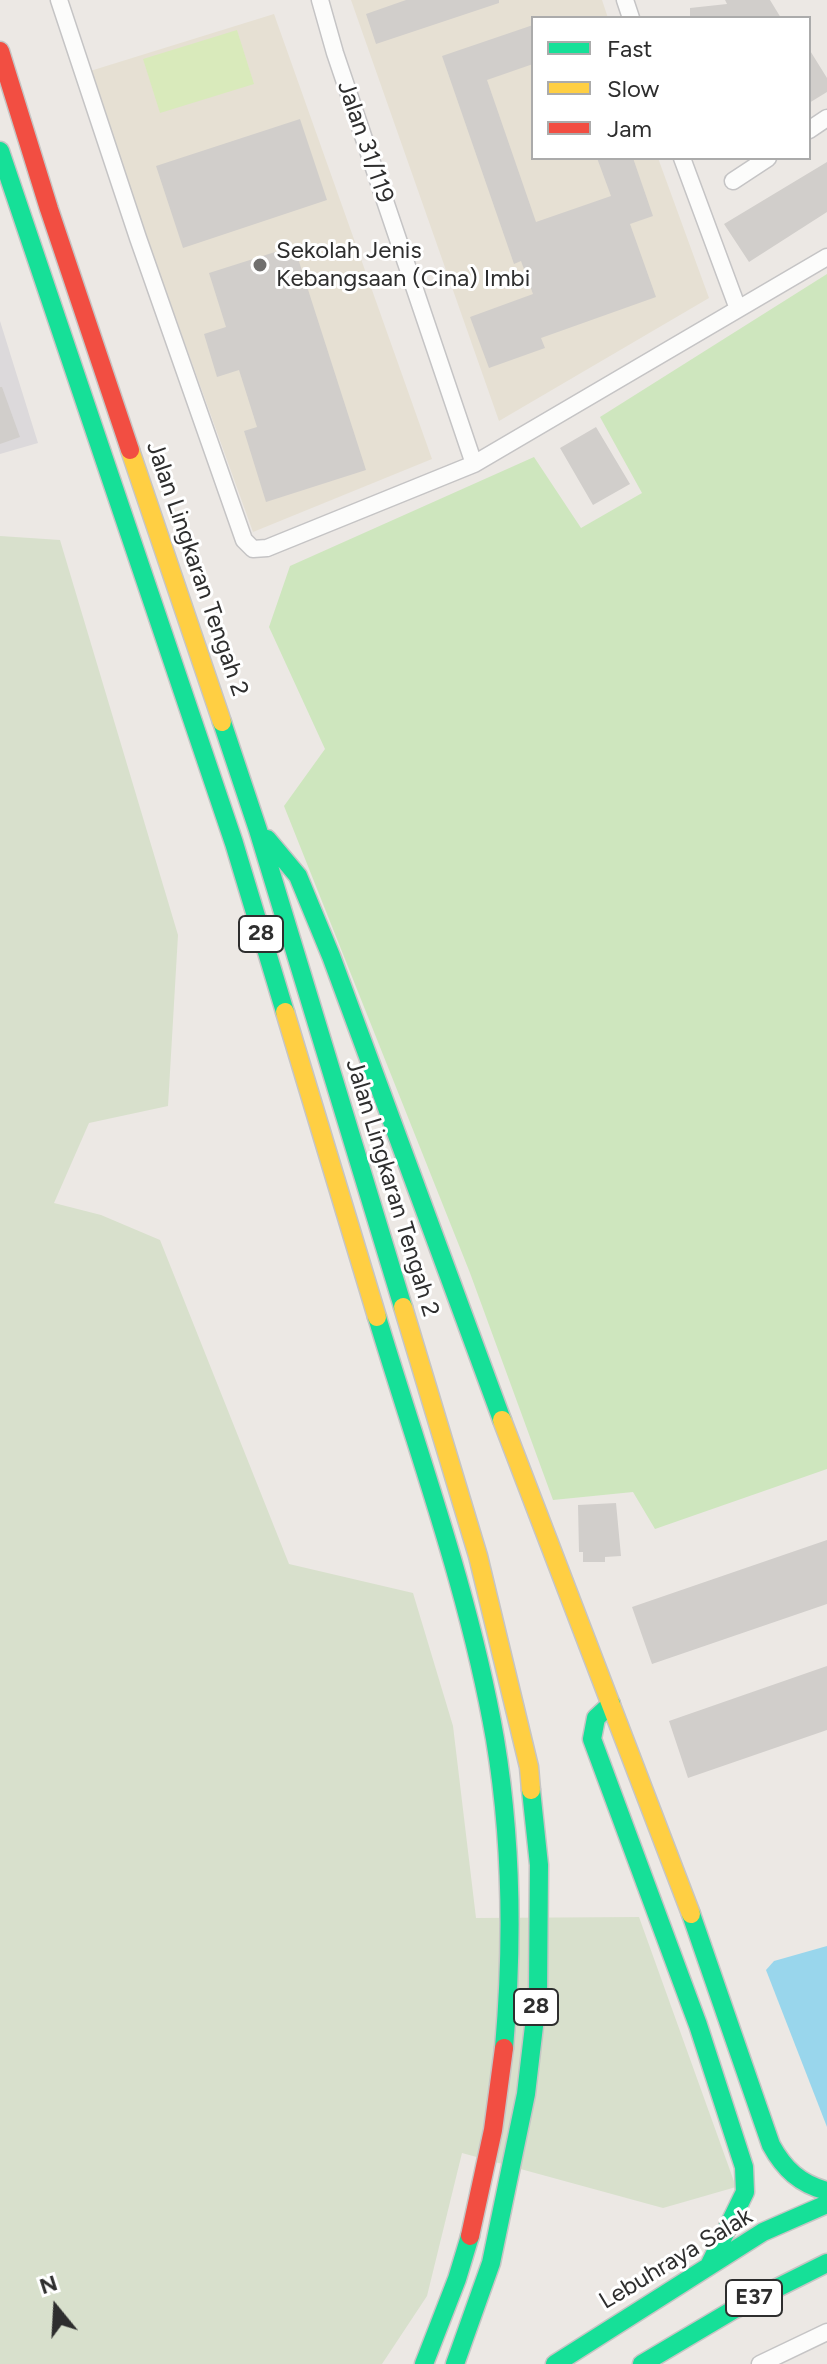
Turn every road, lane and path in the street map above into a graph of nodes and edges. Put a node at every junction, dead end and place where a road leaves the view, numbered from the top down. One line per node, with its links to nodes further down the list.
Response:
1 (59, 0): 10 (street)
2 (320, 0): 10 (street, Jalan 31/119)
3 (0, 51): 11 (highway, Jalan Lingkaran Tengah 2 / 28)
4 (0, 151): 18 (highway, 28)
5 (683, 160): 9 (street)
6 (765, 160): 7 (street)
7 (733, 181)
8 (827, 257): 9 (street)
9 (738, 309): 10 (street)
10 (474, 464)
11 (258, 830): 12 (highway); 19 (highway, Jalan Lingkaran Tengah 2 / 28)
12 (611, 1704): 13 (highway); 16 (highway)
13 (827, 2191)
14 (827, 2204): 16 (highway, Lebuhraya Salak / E37)
15 (827, 2263): 21 (highway, E37)
16 (710, 2264): 20 (highway, Lebuhraya Salak / E37)
17 (827, 2332): 22 (street)
18 (424, 2364)
19 (455, 2364)
20 (555, 2364)
21 (642, 2364)
22 (760, 2364)

